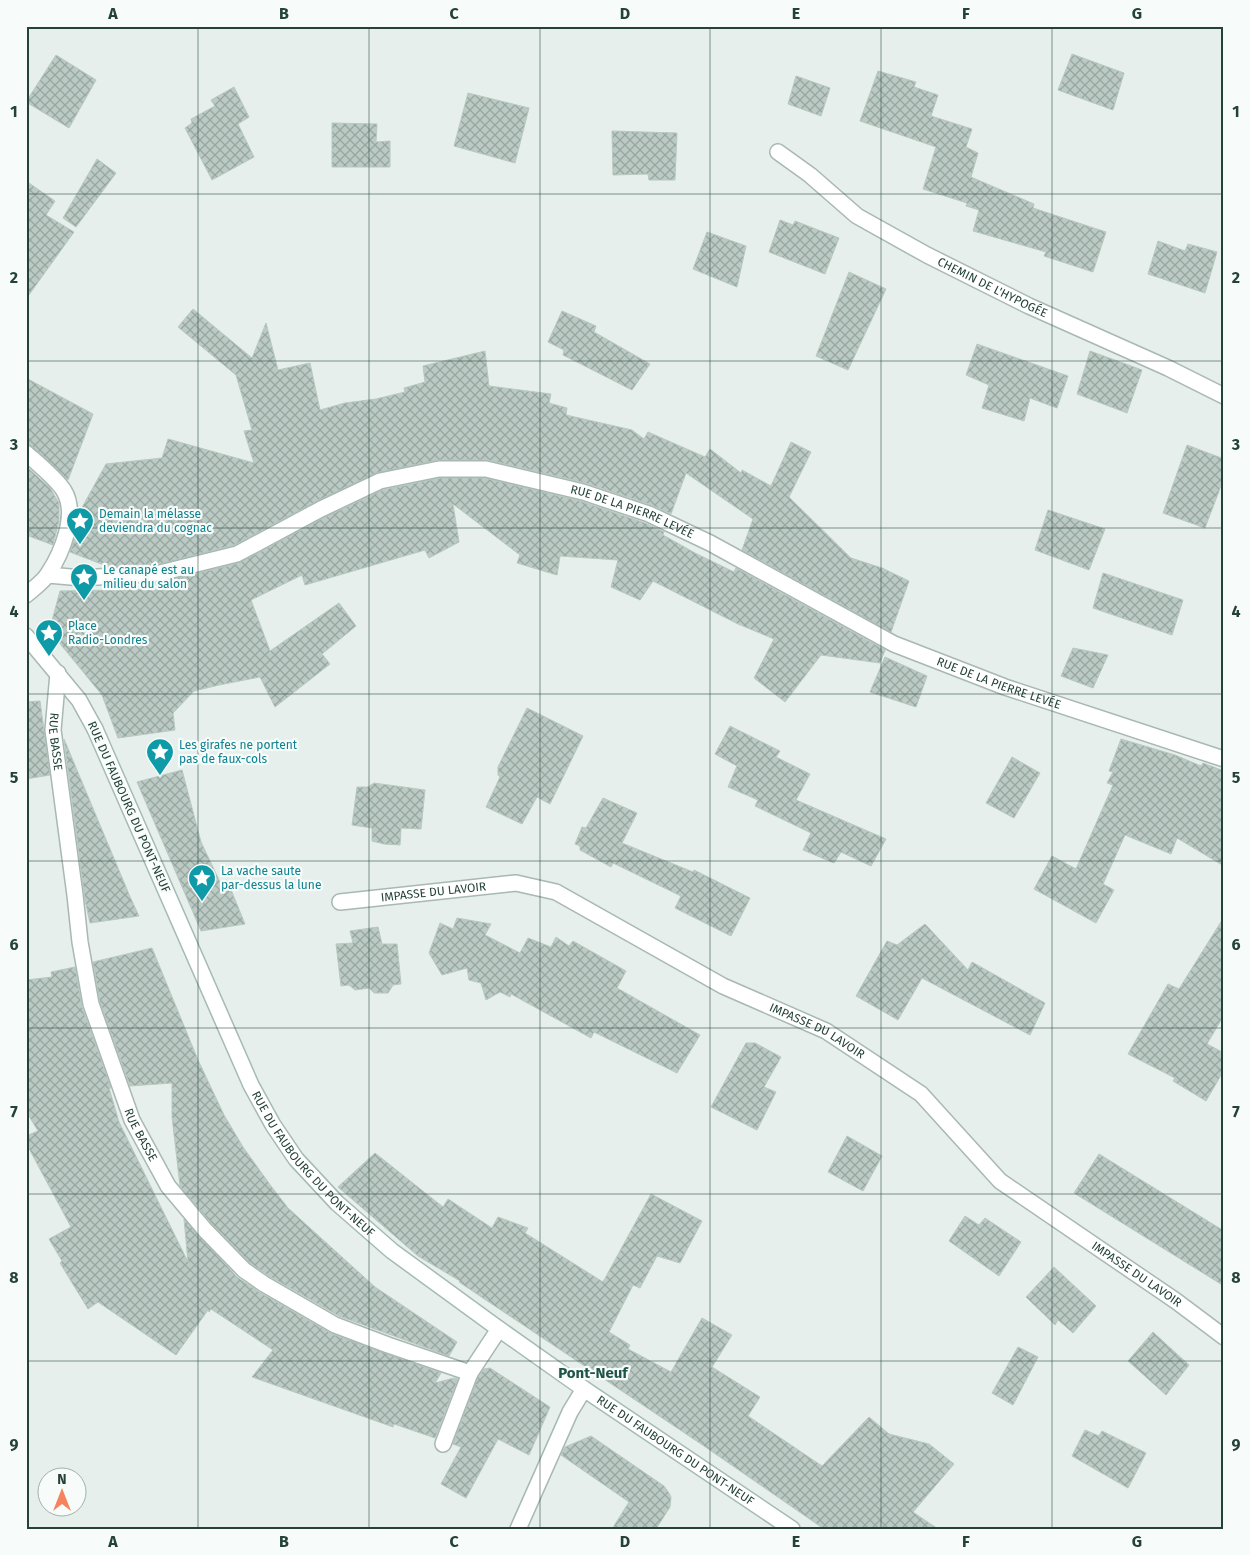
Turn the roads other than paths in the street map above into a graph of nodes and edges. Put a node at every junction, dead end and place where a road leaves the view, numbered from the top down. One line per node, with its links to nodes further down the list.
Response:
1 (778, 152): 2 (street, CHEMIN DE L'HYPOGÉE)
2 (1224, 396)
3 (26, 453): 4 (street)
4 (48, 575): 5 (street); 8 (street, RUE DE LA PIERRE LEVÉE)
5 (26, 595)
6 (26, 636): 7 (street, RUE DU FAUBOURG DU PONT-NEUF)
7 (58, 673): 10 (street, RUE DU FAUBOURG DU PONT-NEUF); 12 (street, RUE BASSE)
8 (1224, 759)
9 (340, 902): 11 (street, IMPASSE DU LAVOIR)
10 (499, 1329): 12 (street); 13 (street, RUE DU FAUBOURG DU PONT-NEUF)
11 (1224, 1337)
12 (470, 1373): 14 (street)
13 (584, 1389): 15 (street); 16 (street, RUE DU FAUBOURG DU PONT-NEUF)
14 (443, 1444)
15 (518, 1529)
16 (792, 1529)

